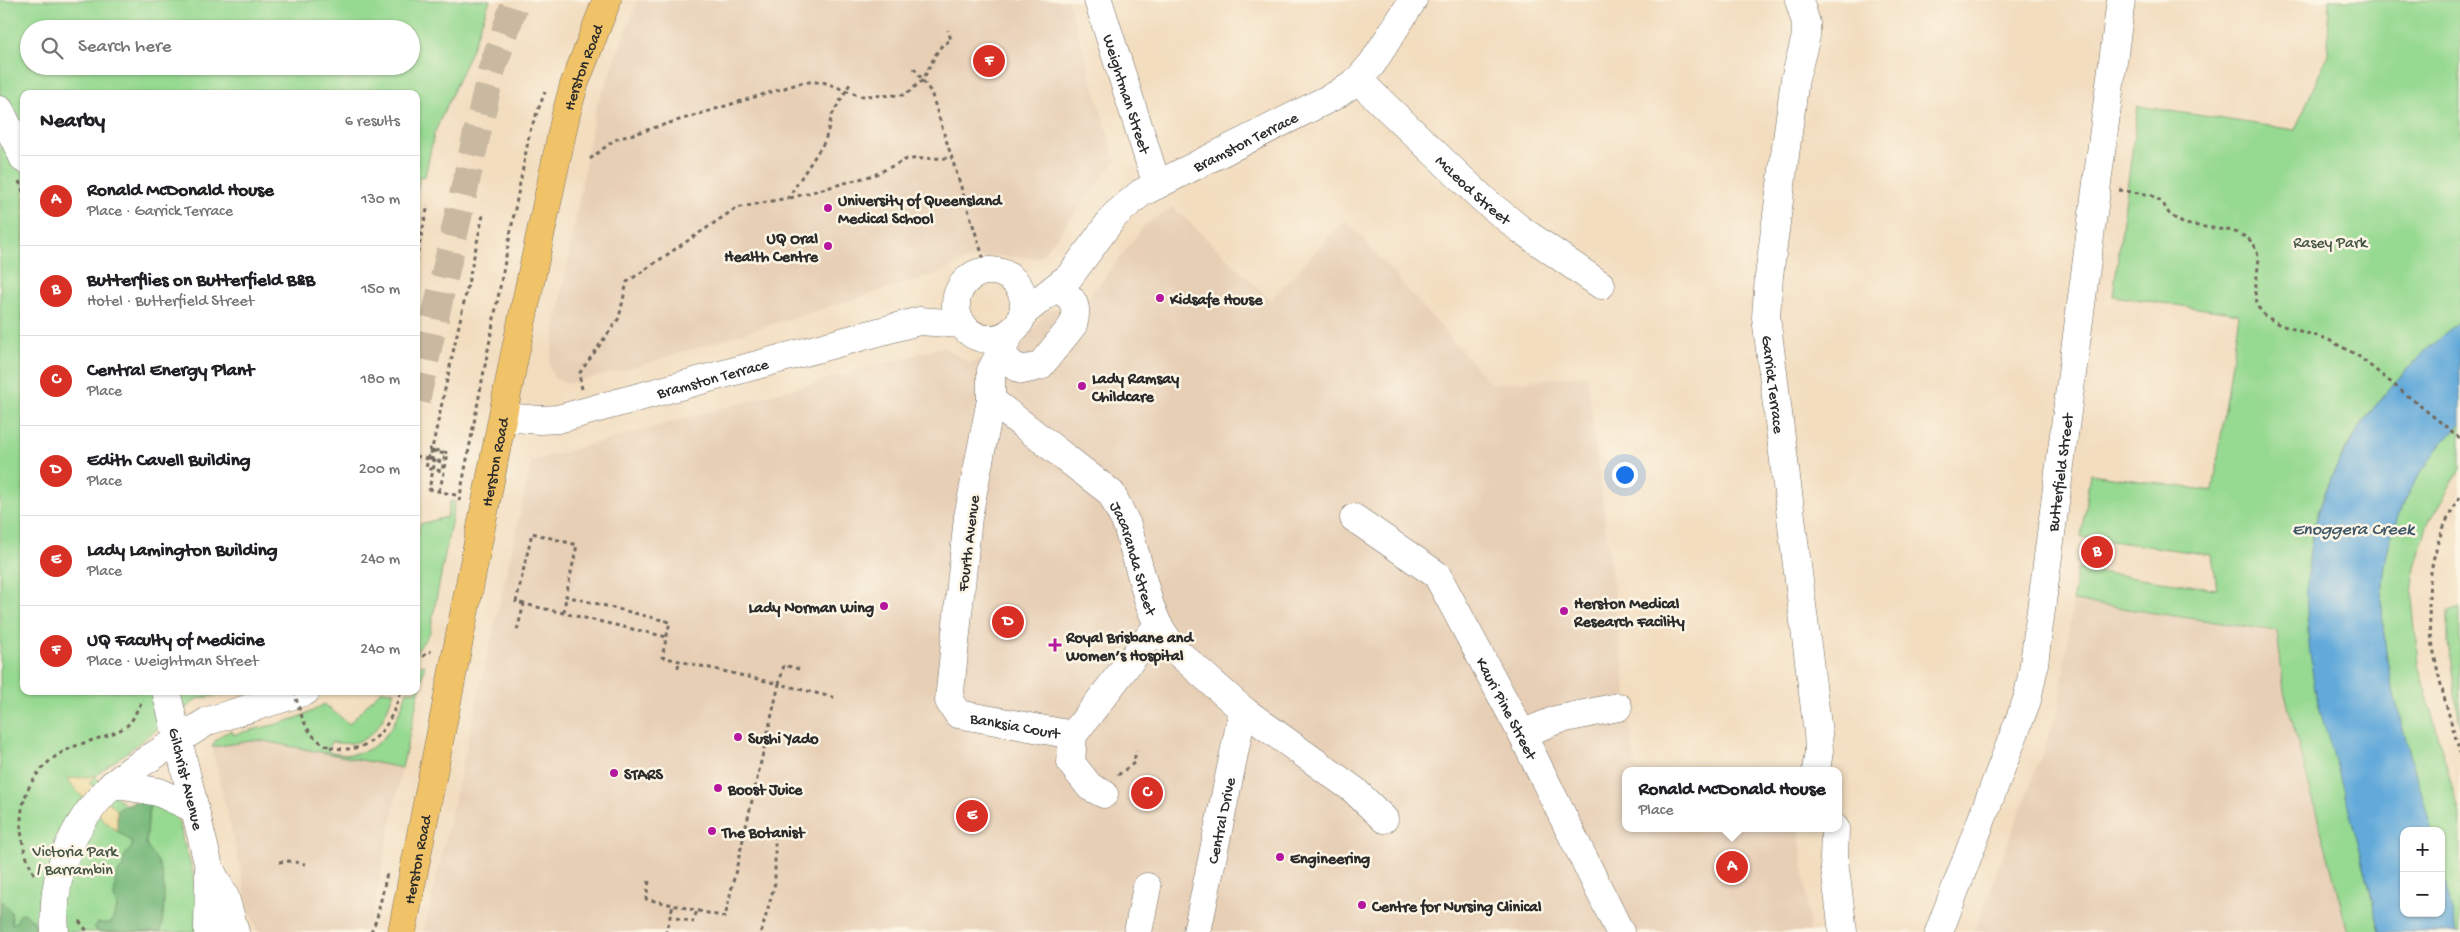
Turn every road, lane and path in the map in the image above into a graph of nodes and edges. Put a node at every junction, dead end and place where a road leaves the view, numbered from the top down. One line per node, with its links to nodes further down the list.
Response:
1 (607, 0): 32 (main road, Herston Road)
2 (1098, 0): 16 (street, Weightman Street)
3 (2121, 0): 96 (street, Butterfield Street)
4 (1407, 2): 9 (street, Bramston Terrace)
5 (1801, 6): 65 (street, Garrick Terrace)
6 (948, 30): 8 (path)
7 (914, 68): 8 (path)
8 (923, 80): 11 (path); 14 (path)
9 (1358, 80): 16 (street, Bramston Terrace); 25 (street, McLeod Street)
10 (851, 82): 11 (path)
11 (846, 91): 15 (path); 18 (path)
12 (0, 110): 13 (street)
13 (20, 151)
14 (952, 158): 18 (path); 22 (path)
15 (590, 159)
16 (1157, 185): 24 (street, Bramston Terrace)
17 (2120, 190): 33 (path)
18 (788, 198): 30 (path)
19 (428, 205): 21 (path)
20 (483, 215): 34 (path)
21 (420, 242)
22 (984, 260)
23 (1014, 281): 24 (street); 26 (street, Bramston Terrace); 29 (street)
24 (1063, 281): 29 (street, Bramston Terrace); 29 (street)
25 (1601, 284)
26 (959, 293): 27 (street, Bramston Terrace); 28 (street)
27 (919, 321): 28 (street, Bramston Terrace); 32 (street, Bramston Terrace)
28 (966, 328): 29 (street, Fourth Avenue); 29 (street, Bramston Terrace)
29 (1006, 342): 31 (street, Fourth Avenue)
30 (582, 392)
31 (991, 400): 44 (street, Jacaranda Street); 60 (street, Fourth Avenue)
32 (503, 416): 86 (main road, Herston Road)
33 (2460, 438)
34 (432, 451): 36 (path, bridge); 37 (path, bridge)
35 (420, 457): 36 (path, bridge)
36 (435, 461): 37 (path, bridge)
37 (440, 491): 38 (path, bridge)
38 (460, 496)
39 (2460, 497): 64 (path)
40 (1354, 518): 61 (street, Kauri Pine Street)
41 (566, 596): 42 (path); 43 (path); 46 (path)
42 (524, 604): 43 (path); 45 (path)
43 (572, 615): 46 (path)
44 (1158, 625): 59 (street, Jacaranda Street); 62 (street, Banksia Court)
45 (517, 630)
46 (667, 637): 49 (path)
47 (431, 651): 48 (path)
48 (420, 658)
49 (679, 661): 50 (path); 52 (path)
50 (678, 668)
51 (799, 669): 52 (path)
52 (779, 684): 57 (path); 70 (path)
53 (295, 695): 55 (path, bridge)
54 (295, 695): 63 (street)
55 (400, 695)
56 (155, 696): 63 (street, Gilchrist Avenue); 77 (path)
57 (836, 698)
58 (1618, 707): 61 (street)
59 (1243, 710): 71 (street, Jacaranda Street); 93 (street, Central Drive)
60 (958, 714): 62 (street, Banksia Court)
61 (1522, 734): 94 (street, Kauri Pine Street)
62 (1072, 735): 67 (street, Banksia Court)
63 (179, 739): 66 (street); 68 (street, Gilchrist Avenue)
64 (2460, 753)
65 (1817, 767)
66 (111, 787): 68 (street); 85 (street, bridge)
67 (1104, 794)
68 (195, 809): 76 (street, Gilchrist Avenue)
69 (742, 812): 70 (path)
70 (749, 815): 81 (path)
71 (1384, 819)
72 (775, 827): 91 (path)
73 (1835, 832): 95 (street)
74 (279, 862): 75 (path)
75 (305, 864)
76 (209, 867): 88 (street, Gilchrist Avenue); 89 (street, Gilchrist Avenue)
77 (38, 878)
78 (649, 881): 80 (path)
79 (1147, 887): 92 (street)
80 (673, 905): 81 (path); 90 (path)
81 (697, 911): 82 (path)
82 (695, 916)
83 (676, 918): 84 (path)
84 (694, 922)
85 (67, 926): 87 (path)
86 (401, 931)
87 (88, 932)
88 (208, 932)
89 (235, 932)
90 (666, 932)
91 (760, 932)
92 (1138, 932)
93 (1198, 932)
94 (1620, 932)
95 (1843, 932)
96 (1939, 932)

